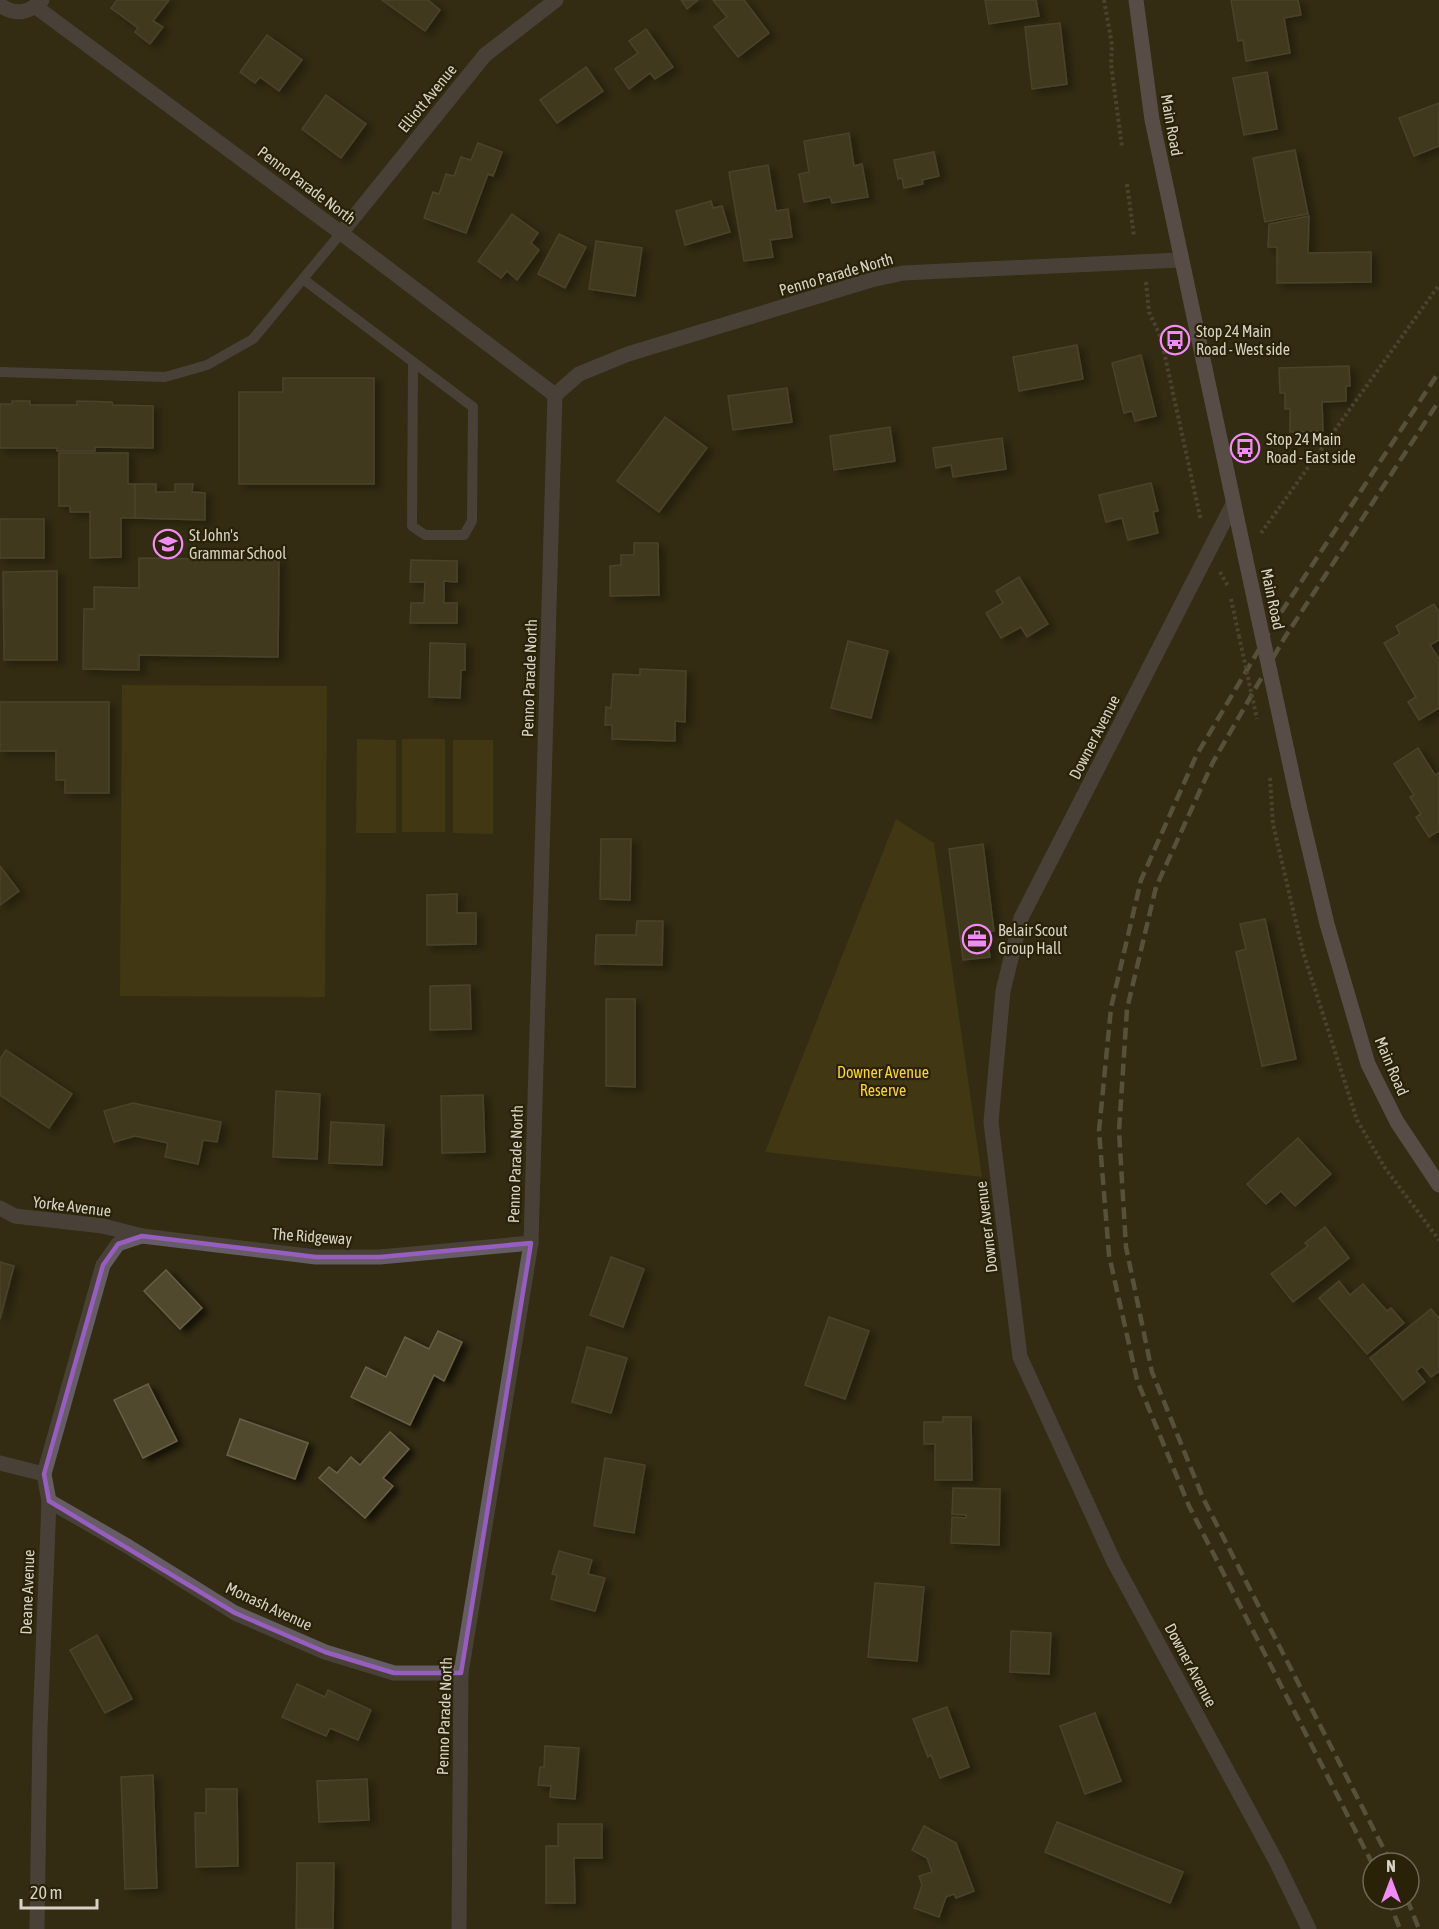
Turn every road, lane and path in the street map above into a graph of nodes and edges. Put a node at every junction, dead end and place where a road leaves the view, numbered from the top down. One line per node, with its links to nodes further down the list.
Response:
1 (556, 0): 8 (street, Elliott Avenue)
2 (1104, 0): 6 (path)
3 (1136, 0): 10 (main road, Main Road)
4 (39, 4): 5 (street); 8 (street, Penno Parade North)
5 (0, 7)
6 (1122, 147)
7 (1127, 184): 9 (path)
8 (341, 233): 11 (lane); 16 (street, Penno Parade North)
9 (1134, 236)
10 (1180, 260): 16 (street, Penno Parade North); 17 (main road, Main Road)
11 (303, 279): 14 (lane); 15 (lane)
12 (1146, 282): 18 (path)
13 (1439, 285): 19 (path)
14 (413, 362): 14 (lane)
15 (0, 372)
16 (555, 395): 24 (street, Penno Parade North)
17 (1233, 504): 18 (street, Downer Avenue); 19 (main road, Main Road)
18 (1208, 552): 20 (path, bridge); 31 (street, Downer Avenue)
19 (1245, 556): 21 (main road, Main Road, bridge)
20 (1257, 719)
21 (1439, 1185)
22 (0, 1208): 23 (street, Yorke Avenue)
23 (142, 1236): 24 (street, The Ridgeway); 26 (street, Deane Avenue)
24 (531, 1243): 28 (street, Penno Parade North)
25 (0, 1463): 26 (street)
26 (44, 1474): 27 (street, Deane Avenue)
27 (49, 1501): 28 (street, Monash Avenue); 29 (street, Deane Avenue)
28 (461, 1673): 30 (street, Penno Parade North)
29 (37, 1929)
30 (459, 1929)
31 (1309, 1929)

